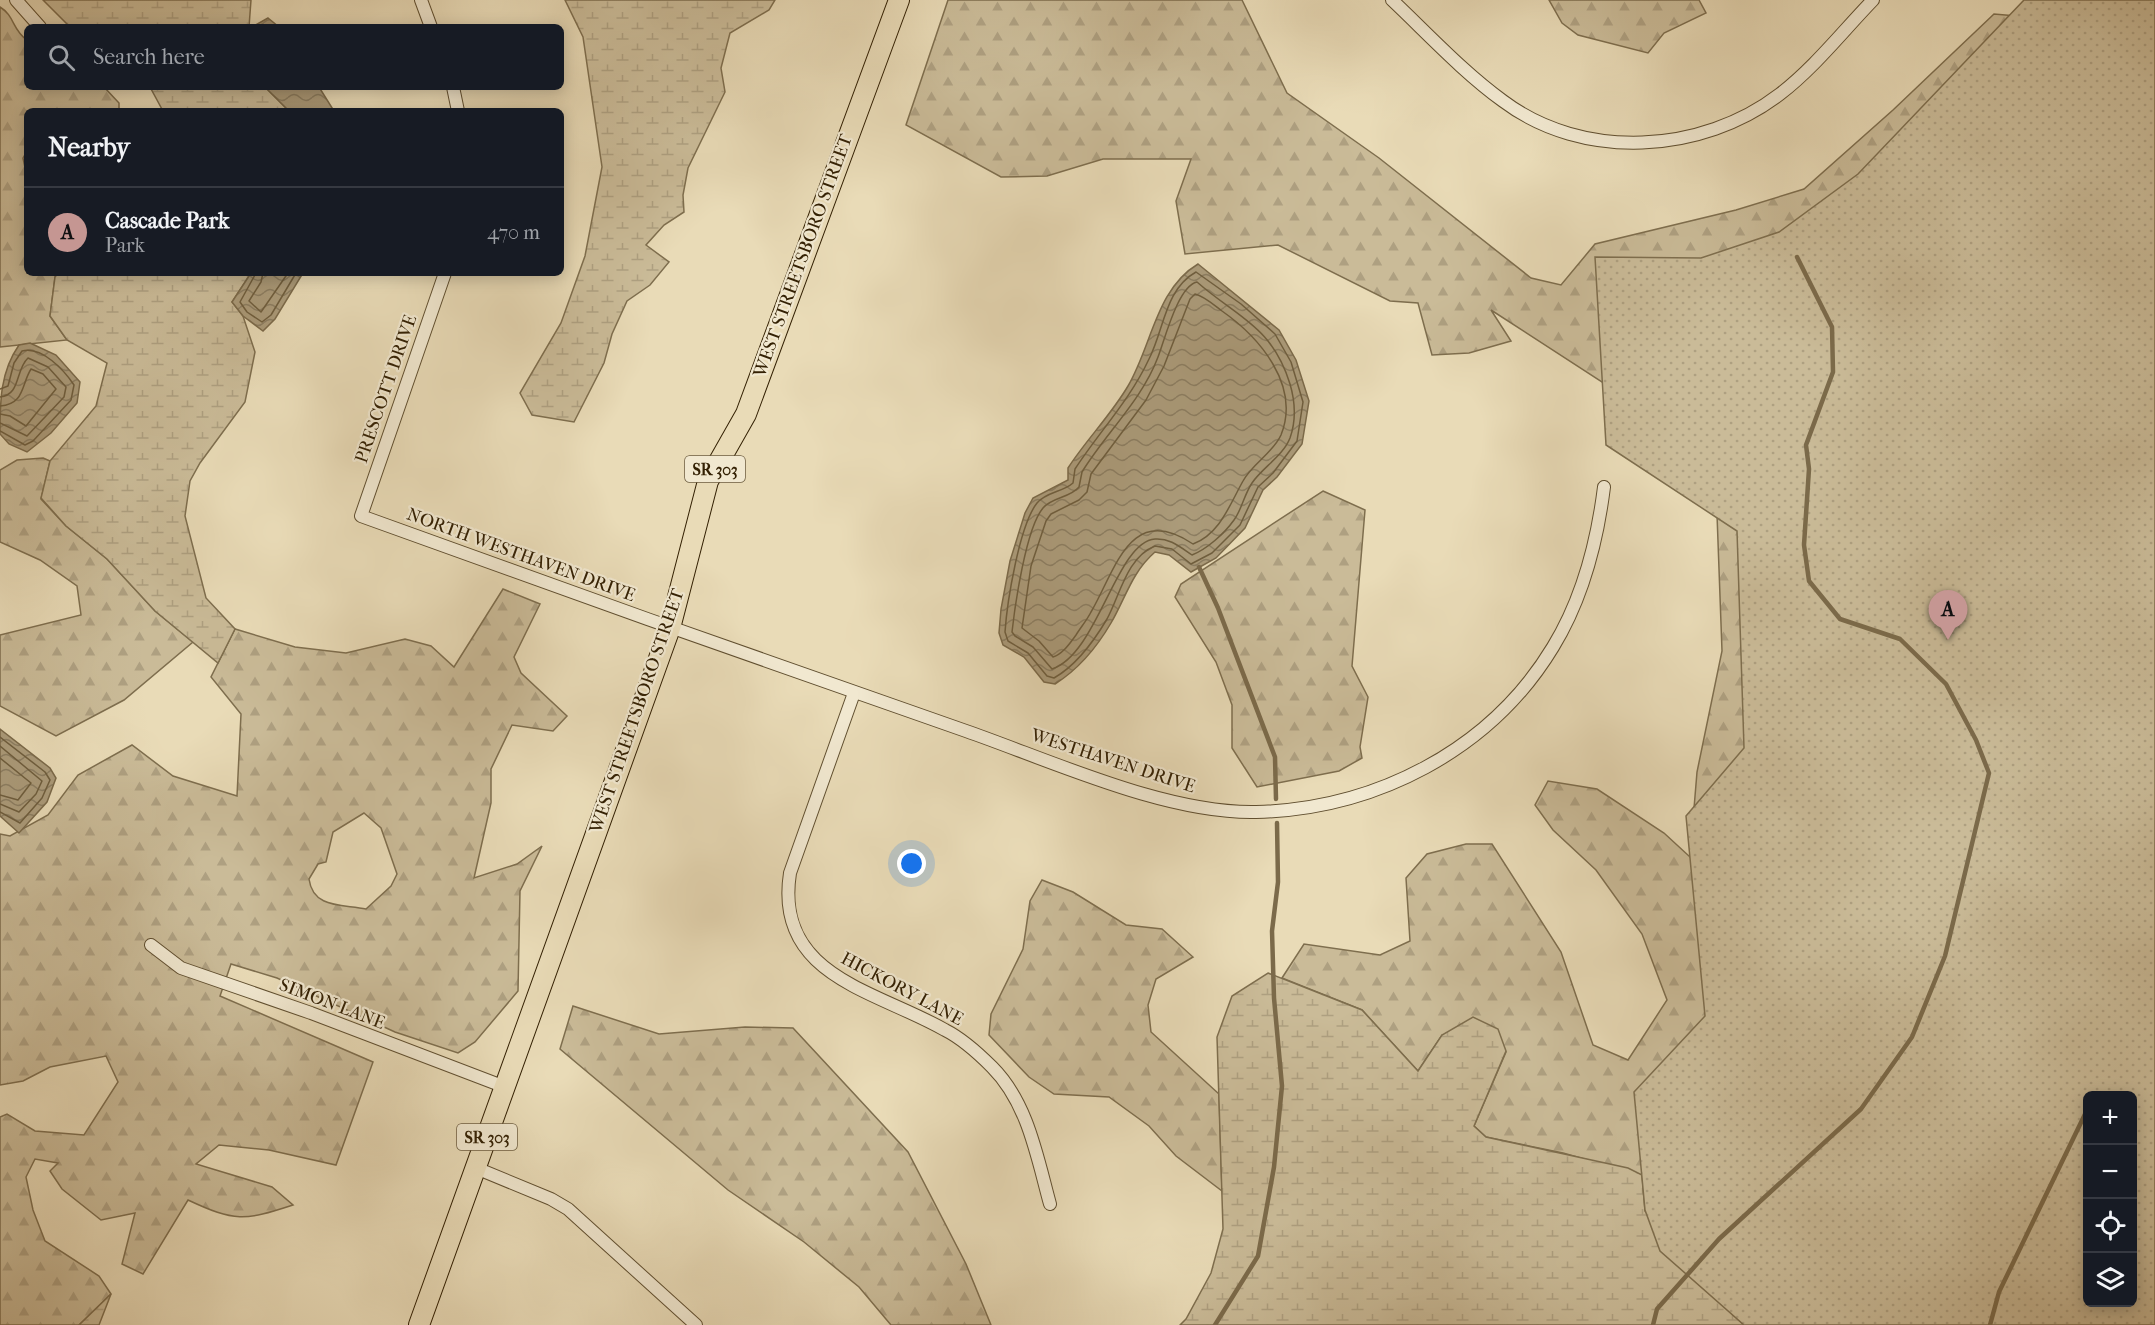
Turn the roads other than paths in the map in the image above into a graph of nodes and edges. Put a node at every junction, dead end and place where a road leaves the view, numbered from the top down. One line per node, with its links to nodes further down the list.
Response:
1 (16, 0): 6 (street)
2 (421, 0): 7 (street)
3 (899, 0): 13 (main road, WEST STREETSBORO STREET / SR 303)
4 (1392, 0): 5 (street)
5 (1873, 0)
6 (37, 24)
7 (430, 24)
8 (454, 90): 9 (street)
9 (457, 108)
10 (444, 276): 12 (street, PRESCOTT DRIVE)
11 (1604, 487): 14 (street, WESTHAVEN DRIVE)
12 (361, 516): 13 (street, NORTH WESTHAVEN DRIVE)
13 (670, 628): 14 (street, WESTHAVEN DRIVE); 16 (main road, WEST STREETSBORO STREET / SR 303)
14 (854, 693): 18 (street, HICKORY LANE)
15 (151, 945): 16 (street, SIMON LANE)
16 (505, 1087): 17 (main road, WEST STREETSBORO STREET / SR 303)
17 (476, 1168): 19 (main road, WEST STREETSBORO STREET / SR 303); 20 (street)
18 (1050, 1204)
19 (419, 1325)
20 (696, 1325)

